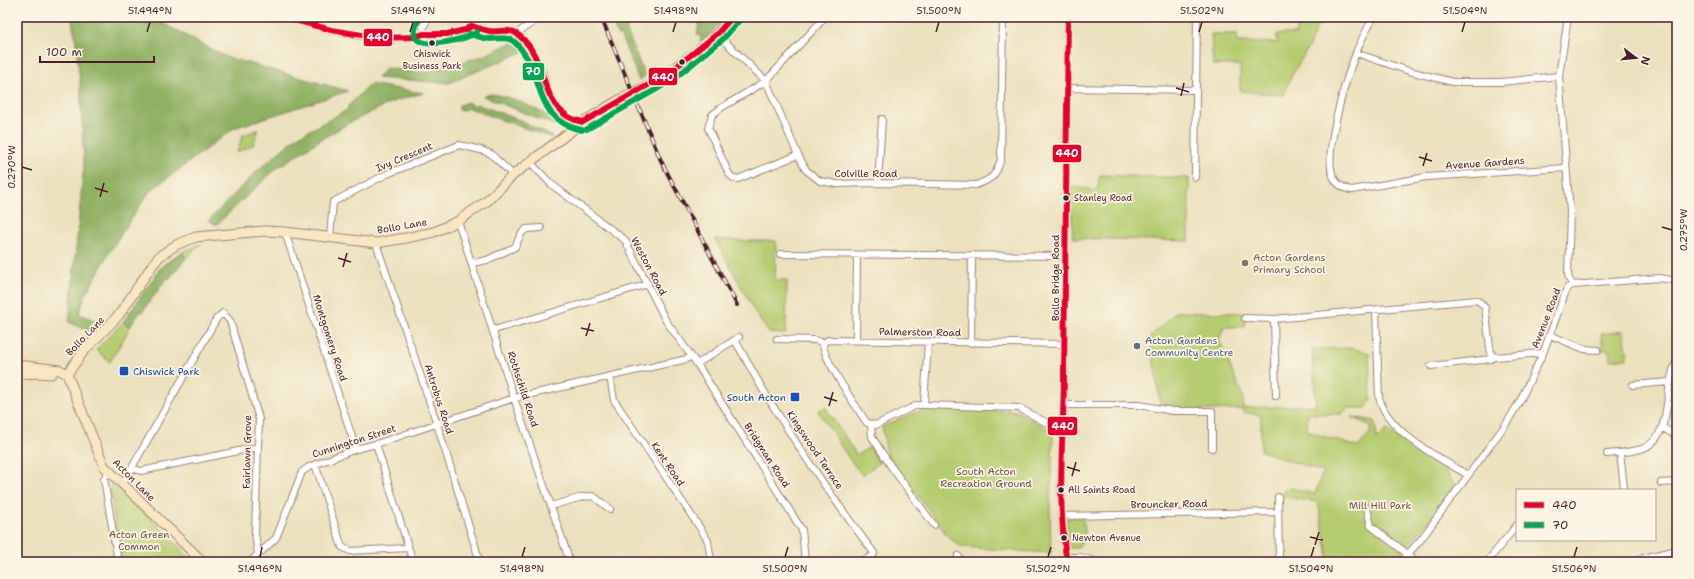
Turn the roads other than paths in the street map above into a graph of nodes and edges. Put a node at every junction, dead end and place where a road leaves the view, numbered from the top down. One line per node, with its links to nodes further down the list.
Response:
1 (284, 17): 13 (street)
2 (429, 17): 13 (street)
3 (464, 17): 12 (street)
4 (541, 17): 14 (street)
5 (732, 17): 15 (street, Bollo Lane)
6 (825, 17): 18 (street)
7 (1003, 17): 28 (street, Colville Road)
8 (1068, 17): 19 (street, Bollo Bridge Road)
9 (1197, 17): 20 (street)
10 (1374, 17): 16 (street, Avenue Gardens)
11 (1568, 17): 17 (street, Avenue Road)
12 (472, 26): 13 (street); 14 (street)
13 (423, 34)
14 (517, 34): 22 (street)
15 (717, 34): 18 (street, Colville Road); 22 (street, Bollo Lane)
16 (1356, 53): 17 (street); 25 (street, Avenue Gardens)
17 (1559, 76): 25 (street, Avenue Road)
18 (766, 81): 23 (street, Colville Road); 23 (street)
19 (1068, 88): 20 (street); 37 (street, Bollo Bridge Road)
20 (1196, 90): 27 (street)
21 (882, 119): 28 (street)
22 (583, 122): 24 (street, Bollo Lane)
23 (798, 155): 28 (street, Colville Road)
24 (530, 162): 26 (street, Bollo Lane); 40 (street, Weston Road)
25 (1566, 168): 41 (street, Avenue Road)
26 (513, 175): 29 (street, Bollo Lane); 32 (street, Ivy Crescent)
27 (1195, 177)
28 (878, 183)
29 (458, 221): 33 (street, Bollo Lane); 38 (street, Rothschild Road)
30 (541, 228): 38 (street)
31 (285, 232): 32 (street, Bollo Lane); 62 (street, Bollo Lane); 79 (street, Montgomery Road)
32 (330, 237): 33 (street, Bollo Lane)
33 (376, 242): 71 (street, Antrobus Road)
34 (780, 254): 35 (street)
35 (857, 255): 36 (street); 48 (street)
36 (972, 255): 37 (street); 51 (street)
37 (1065, 256): 52 (street, Bollo Bridge Road)
38 (472, 263): 45 (street, Rothschild Road)
39 (1677, 280): 41 (street)
40 (648, 284): 45 (street); 55 (street, Weston Road)
41 (1573, 285): 46 (street, Avenue Road)
42 (1376, 311): 44 (street); 56 (street); 85 (street)
43 (1246, 318): 44 (street)
44 (1274, 319): 67 (street)
45 (494, 330): 68 (street, Rothschild Road)
46 (1550, 335): 53 (street); 54 (street, Avenue Road)
47 (777, 339): 50 (street, Palmerston Road)
48 (856, 340): 49 (street, Palmerston Road); 50 (street, Palmerston Road)
49 (928, 342): 51 (street, Palmerston Road); 69 (street)
50 (822, 343): 72 (street)
51 (971, 343): 52 (street, Palmerston Road)
52 (1065, 344): 70 (street, Bollo Bridge Road)
53 (1598, 350)
54 (1544, 353): 56 (street); 85 (street, Avenue Road)
55 (690, 356): 58 (street, Weston Road); 64 (street, Cunnington Street)
56 (1494, 357): 60 (street)
57 (1677, 361): 65 (street)
58 (696, 364): 111 (street, Bridgman Road); 112 (street, Kingswood Terrace)
59 (17, 365): 61 (street)
60 (1431, 366)
61 (40, 370): 62 (street); 63 (street)
62 (62, 373): 84 (street, Acton Lane)
63 (17, 374)
64 (610, 376): 68 (street, Cunnington Street); 110 (street, Kent Road)
65 (1669, 382): 66 (street); 74 (street)
66 (1633, 385)
67 (1276, 396)
68 (514, 398): 71 (street, Cunnington Street); 91 (street, Rothschild Road)
69 (924, 405): 72 (street); 73 (street)
70 (1064, 405): 73 (street, Bollo Bridge Road); 78 (street)
71 (438, 424): 76 (street, Cunnington Street); 108 (street, Antrobus Road)
72 (871, 425): 96 (street)
73 (1063, 425): 95 (street, Bollo Bridge Road)
74 (1663, 428): 75 (street); 80 (street)
75 (1677, 441)
76 (376, 444): 79 (street, Cunnington Street); 98 (street)
77 (258, 448): 83 (street); 83 (street, Fairlawn Grove); 100 (street, Fairlawn Grove)
78 (1212, 448)
79 (356, 450): 82 (street, Cunnington Street)
80 (1620, 453): 81 (street); 89 (street)
81 (1607, 454)
82 (315, 464): 98 (street); 100 (street, Cunnington Street)
83 (132, 468): 87 (street)
84 (109, 470): 87 (street, Acton Lane); 104 (street)
85 (1468, 475): 101 (street, Avenue Road)
86 (1677, 482): 88 (street)
87 (122, 484): 105 (street, Acton Lane)
88 (1661, 484)
89 (1624, 488)
90 (1278, 497): 94 (street)
91 (551, 506): 93 (street); 109 (street, Rothschild Road)
92 (1367, 508): 101 (street)
93 (610, 509)
94 (1278, 512): 95 (street, Brouncker Road); 115 (street)
95 (1061, 516): 103 (street, Bollo Bridge Road)
96 (934, 525)
97 (1516, 526): 118 (street)
98 (408, 548): 107 (street)
99 (1677, 550): 119 (street)
100 (258, 553): 106 (street, Cunnington Street)
101 (1408, 554): 116 (street, Avenue Road); 117 (street)
102 (958, 556): 113 (street)
103 (1066, 560): 114 (street)
104 (118, 562)
105 (203, 562)
106 (250, 562)
107 (413, 562)
108 (480, 562)
109 (570, 562)
110 (711, 562)
111 (805, 562)
112 (860, 562)
113 (962, 562)
114 (1098, 562)
115 (1279, 562)
116 (1401, 562)
117 (1418, 562)
118 (1487, 562)
119 (1628, 562)

